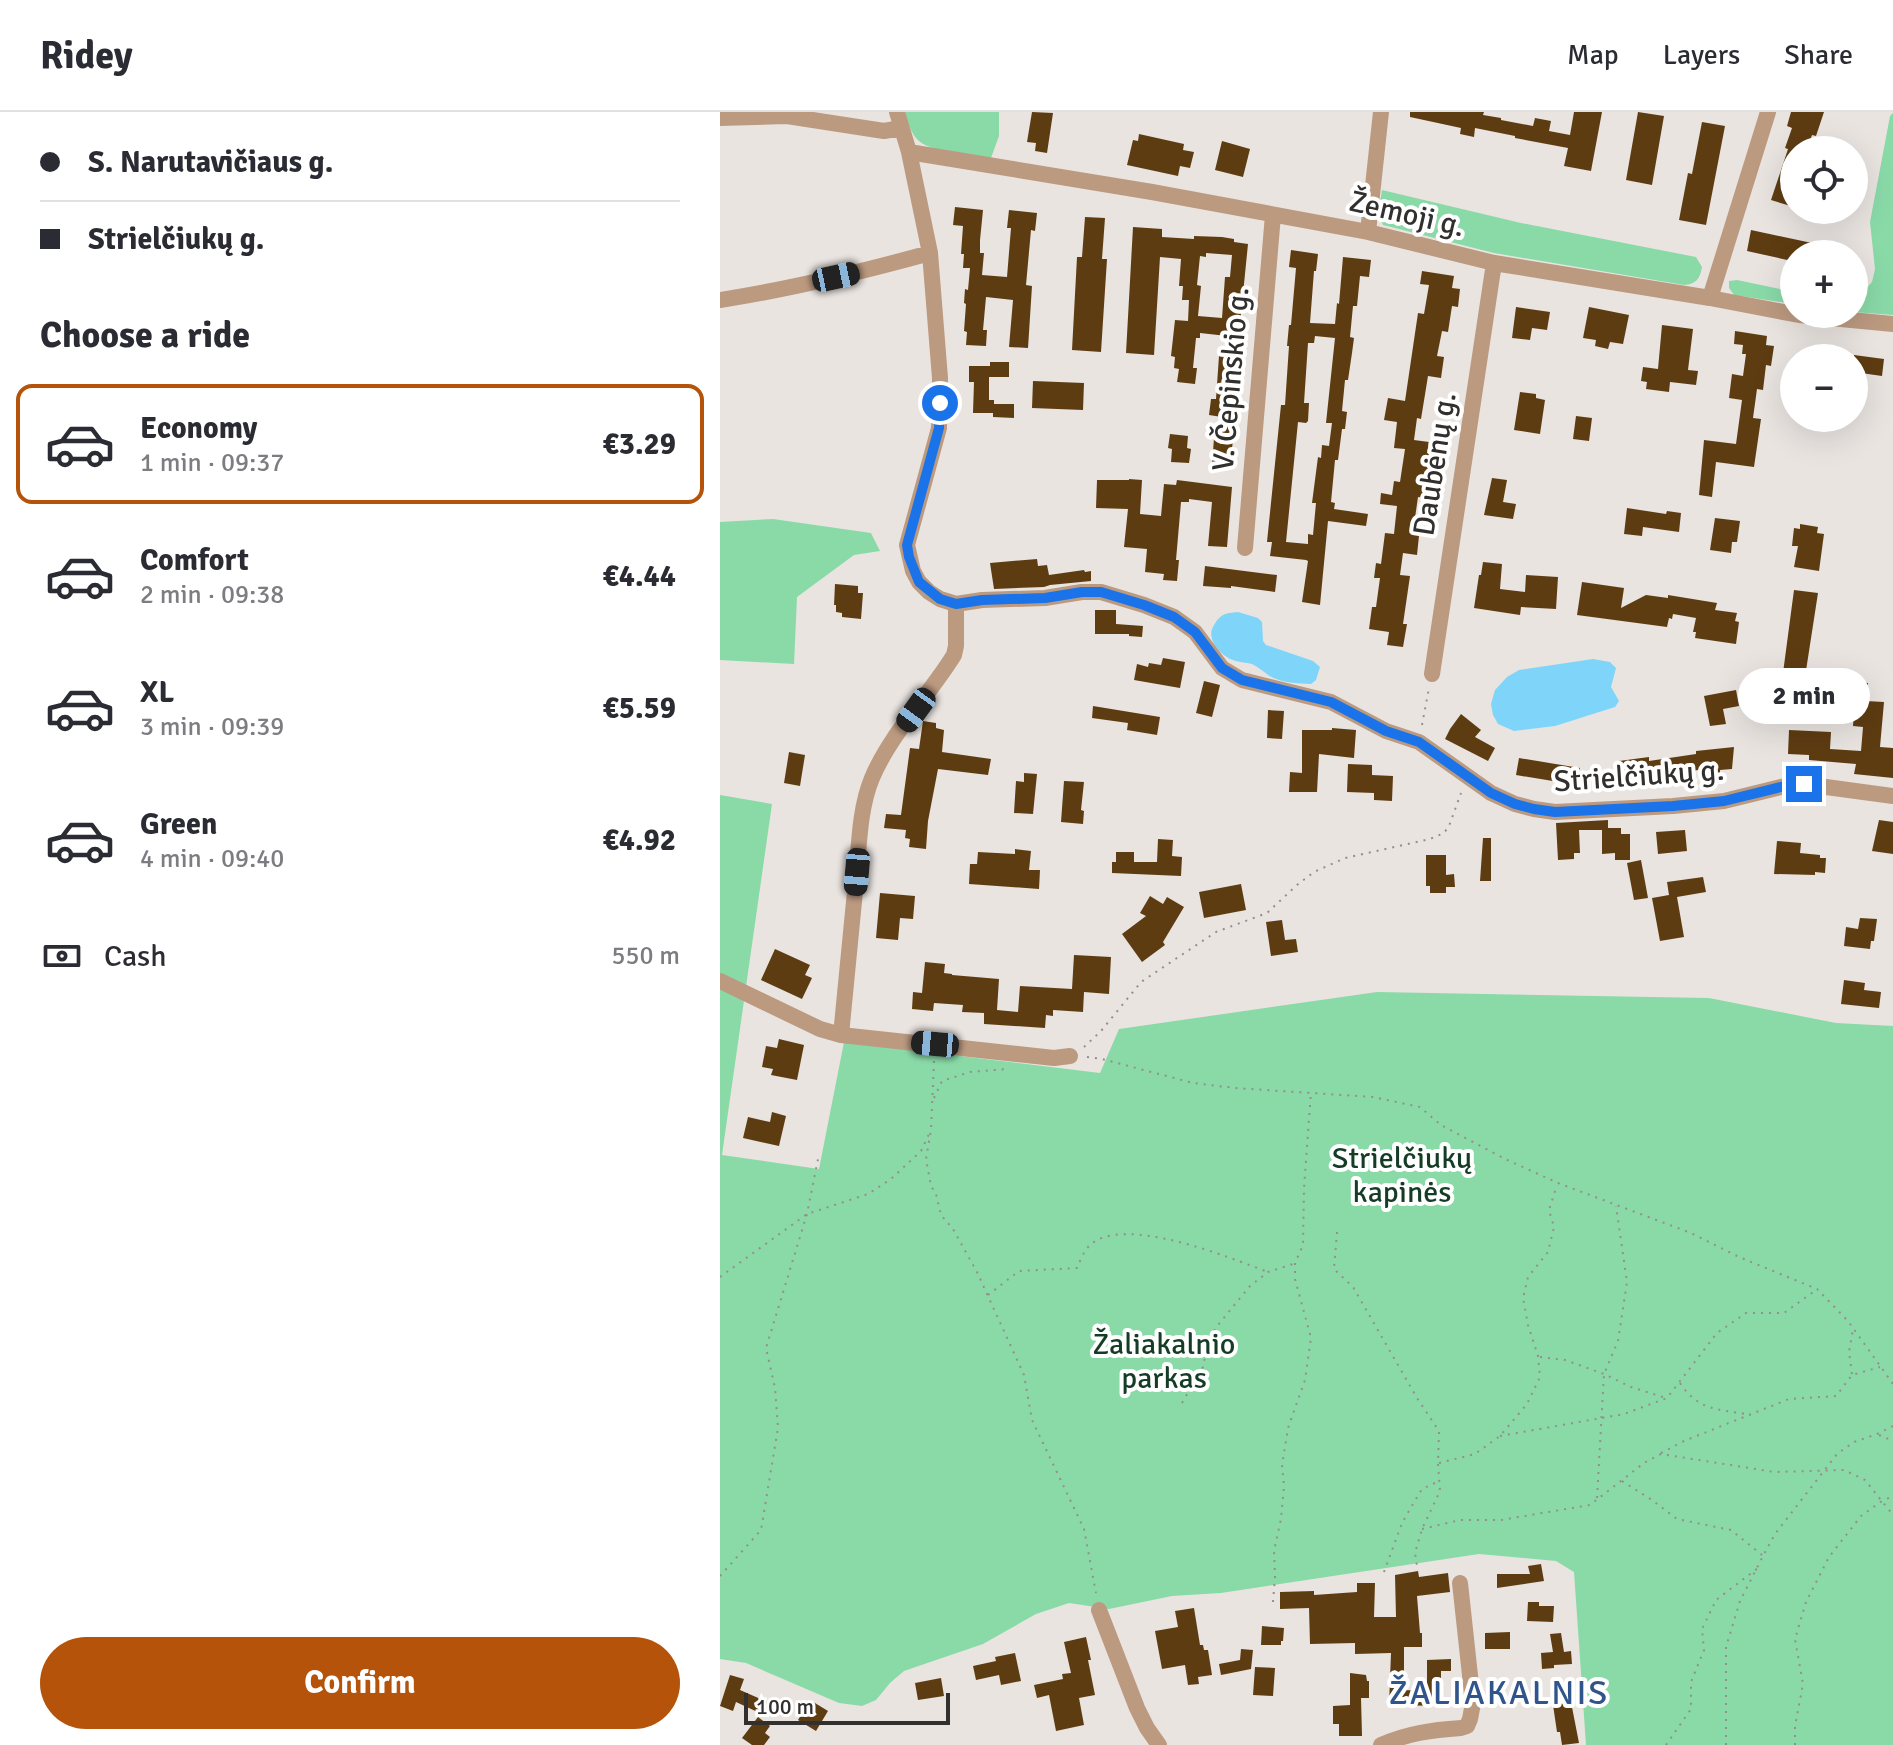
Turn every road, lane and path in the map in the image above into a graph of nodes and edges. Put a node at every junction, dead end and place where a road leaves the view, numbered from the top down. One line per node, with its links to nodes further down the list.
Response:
1 (1381, 112): 7 (street)
2 (1768, 112): 10 (street)
3 (720, 118): 4 (street)
4 (899, 120): 5 (street)
5 (909, 152): 6 (street, Žemoji g.); 8 (street)
6 (1273, 215): 7 (street, Žemoji g.); 13 (street, V. Čepinskio g.)
7 (1368, 232): 9 (street, Žemoji g.)
8 (930, 253): 11 (street); 14 (street)
9 (1494, 263): 10 (street, Žemoji g.); 15 (street, Daubėnų g.)
10 (1710, 298): 12 (street, Žemoji g.)
11 (720, 300)
12 (1893, 324)
13 (1245, 548)
14 (956, 604): 16 (street, Strielčiukų g.); 20 (street)
15 (1432, 674): 16 (path)
16 (1419, 742): 17 (street, Strielčiukų g.)
17 (1468, 777): 18 (street, Strielčiukų g.); 22 (path)
18 (1893, 796)
19 (720, 981): 20 (street)
20 (841, 1035): 21 (street)
21 (935, 1044): 22 (street); 25 (path)
22 (1070, 1056): 24 (path)
23 (1017, 1068): 25 (path)
24 (1311, 1092): 28 (path); 32 (path)
25 (932, 1102): 26 (path)
26 (931, 1130): 30 (path); 36 (path)
27 (818, 1159): 30 (path)
28 (1558, 1183): 29 (path); 38 (path)
29 (1616, 1206): 35 (path); 40 (path)
30 (807, 1214): 34 (path); 66 (path)
31 (1337, 1232): 53 (path)
32 (1295, 1263): 33 (path); 68 (path)
33 (1268, 1272): 36 (path); 45 (path)
34 (720, 1277)
35 (1817, 1289): 37 (path); 42 (path)
36 (988, 1295): 69 (path)
37 (1853, 1328): 39 (path); 41 (path)
38 (1538, 1356): 40 (path); 50 (path)
39 (1881, 1367): 41 (path); 43 (path)
40 (1604, 1374): 44 (path); 47 (path)
41 (1852, 1375): 46 (path)
42 (1679, 1382): 44 (path); 46 (path)
43 (1893, 1384)
44 (1667, 1398): 47 (path)
45 (1182, 1403)
46 (1747, 1414): 52 (path)
47 (1601, 1418): 50 (path); 58 (path)
48 (1893, 1426): 49 (path)
49 (1877, 1434): 51 (path); 54 (path)
50 (1500, 1436): 53 (path)
51 (1893, 1441)
52 (1661, 1454): 54 (path); 56 (path)
53 (1438, 1464): 55 (path)
54 (1825, 1471): 59 (path); 62 (path)
55 (1439, 1481): 61 (path); 65 (path)
56 (1622, 1481): 58 (path); 62 (path)
57 (1893, 1496): 59 (path)
58 (1597, 1499): 61 (path)
59 (1882, 1501): 60 (path); 74 (path)
60 (1893, 1515)
61 (1422, 1529): 63 (path)
62 (1763, 1556): 64 (path)
63 (1417, 1566)
64 (1759, 1567): 72 (path); 73 (path)
65 (1384, 1572)
66 (720, 1576)
67 (1460, 1583): 71 (street)
68 (1273, 1602)
69 (1099, 1610): 70 (street)
70 (1159, 1745)
71 (1381, 1745)
72 (1666, 1745)
73 (1726, 1745)
74 (1795, 1745)

